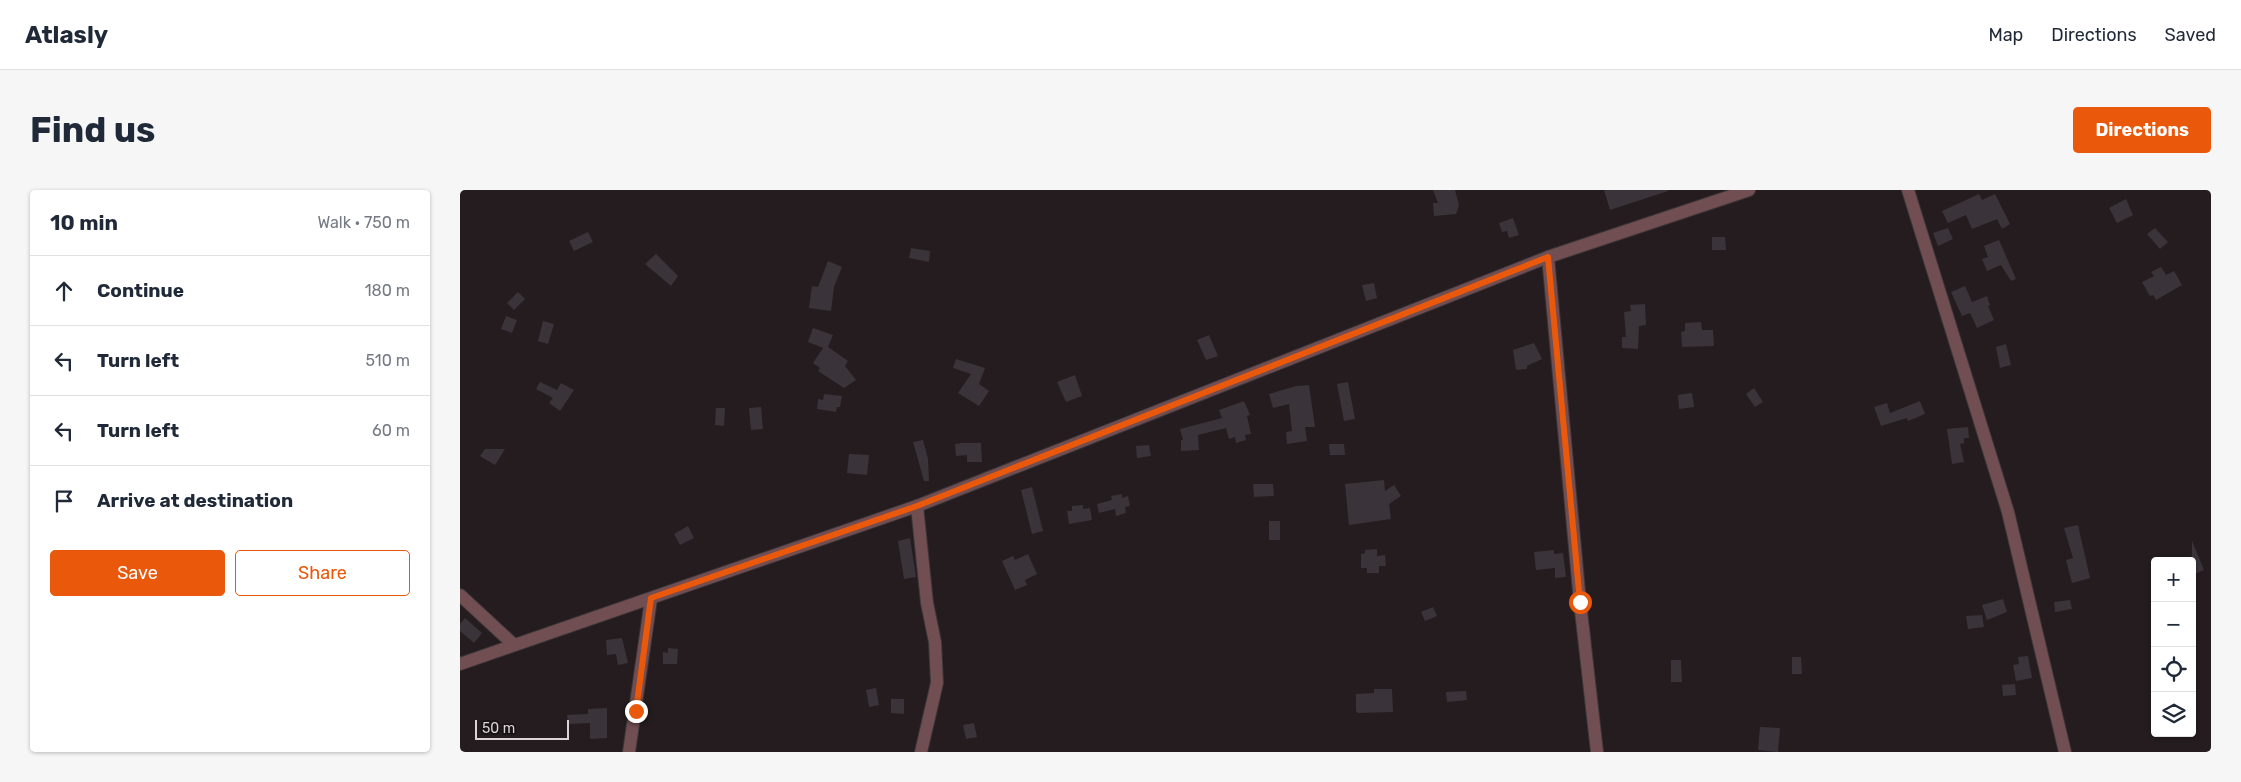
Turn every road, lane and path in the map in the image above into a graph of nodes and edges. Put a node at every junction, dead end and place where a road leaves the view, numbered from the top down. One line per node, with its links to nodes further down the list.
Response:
1 (1749, 190): 3 (street)
2 (1908, 190): 12 (street)
3 (1548, 257): 4 (street); 11 (street)
4 (917, 506): 6 (street); 10 (street)
5 (460, 595): 7 (street)
6 (651, 598): 7 (street); 9 (street)
7 (513, 644): 8 (street)
8 (460, 664)
9 (629, 752)
10 (921, 752)
11 (1597, 752)
12 (2066, 752)

